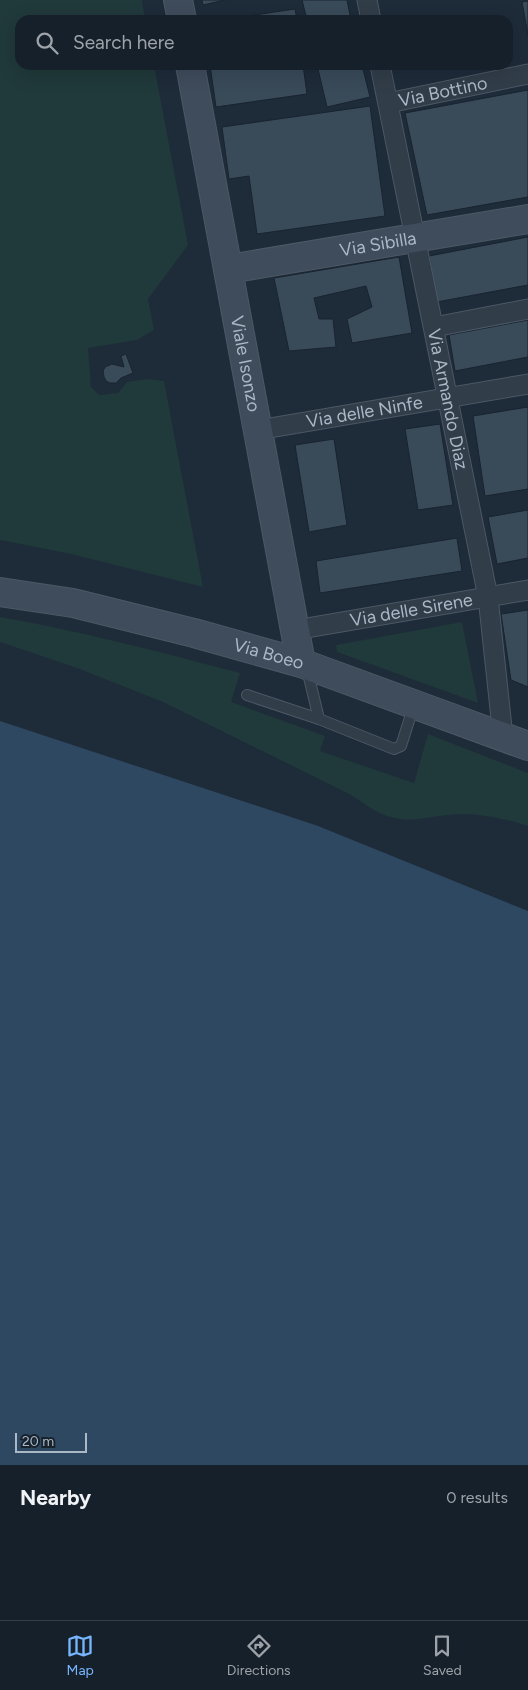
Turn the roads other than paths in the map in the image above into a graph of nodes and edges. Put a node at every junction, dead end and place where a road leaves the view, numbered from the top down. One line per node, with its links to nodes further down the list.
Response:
1 (178, 0): 3 (street)
2 (367, 0): 4 (street)
3 (181, 15)
4 (370, 15)
5 (191, 70): 11 (street, Viale Isonzo)
6 (381, 70): 8 (street, Via Armando Diaz)
7 (528, 74): 8 (street, Via Bottino)
8 (388, 104): 10 (street, Via Armando Diaz)
9 (528, 218): 10 (street, Via Sibilla)
10 (416, 237): 11 (street, Via Sibilla); 13 (street, Via Armando Diaz)
11 (229, 269): 16 (street, Viale Isonzo)
12 (528, 310): 13 (street)
13 (434, 327): 15 (street, Via Armando Diaz)
14 (528, 384): 15 (street, Via delle Ninfe)
15 (448, 398): 16 (street, Via delle Ninfe); 19 (street, Via Armando Diaz)
16 (258, 430): 20 (street, Viale Isonzo)
17 (528, 590): 19 (street, Via delle Sirene)
18 (0, 592): 21 (street, Via Boeo)
19 (488, 597): 20 (street, Via delle Sirene); 25 (street, Via Armando Diaz)
20 (295, 630): 21 (street, Viale Isonzo)
21 (303, 664): 23 (street, Via Boeo); 24 (lane)
22 (247, 695): 24 (lane)
23 (415, 704): 24 (lane); 25 (street, Via Boeo)
24 (319, 719)
25 (516, 741)

